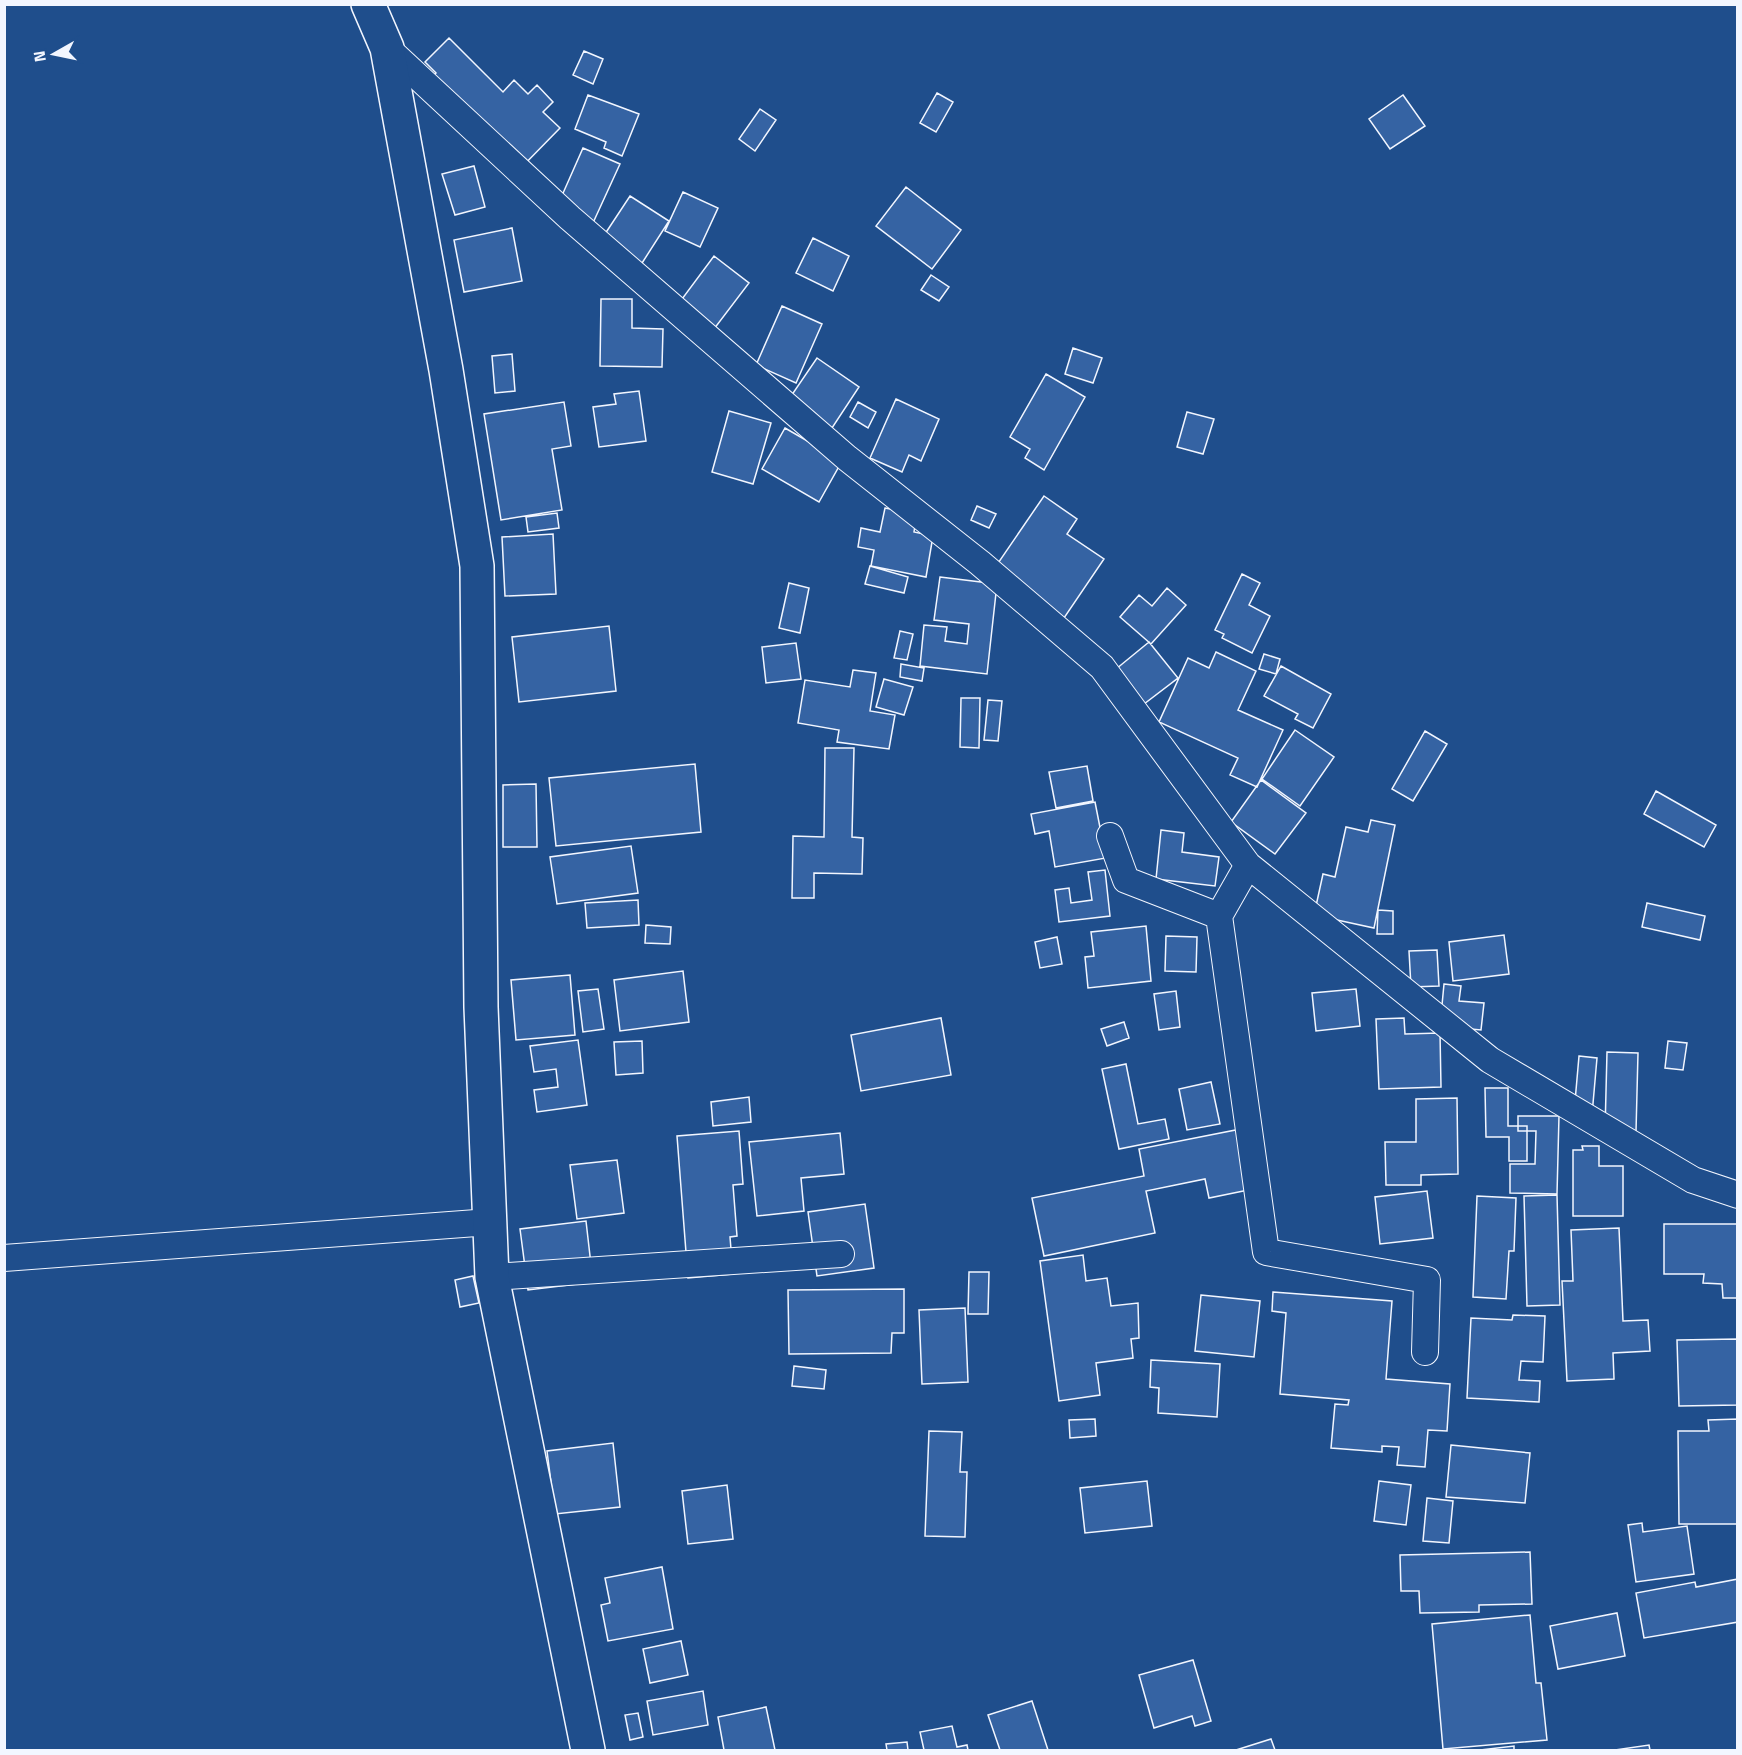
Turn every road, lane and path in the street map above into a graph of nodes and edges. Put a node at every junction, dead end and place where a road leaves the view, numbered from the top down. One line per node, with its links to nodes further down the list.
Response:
1 (368, 4): 2 (street)
2 (387, 48): 4 (street); 7 (street)
3 (1110, 836): 5 (street)
4 (1248, 865): 5 (street); 6 (street)
5 (1219, 916): 11 (street)
6 (1737, 1195)
7 (490, 1222): 9 (street); 10 (street)
8 (841, 1254): 10 (street)
9 (4, 1258)
10 (492, 1277): 12 (street)
11 (1425, 1352)
12 (588, 1750)

